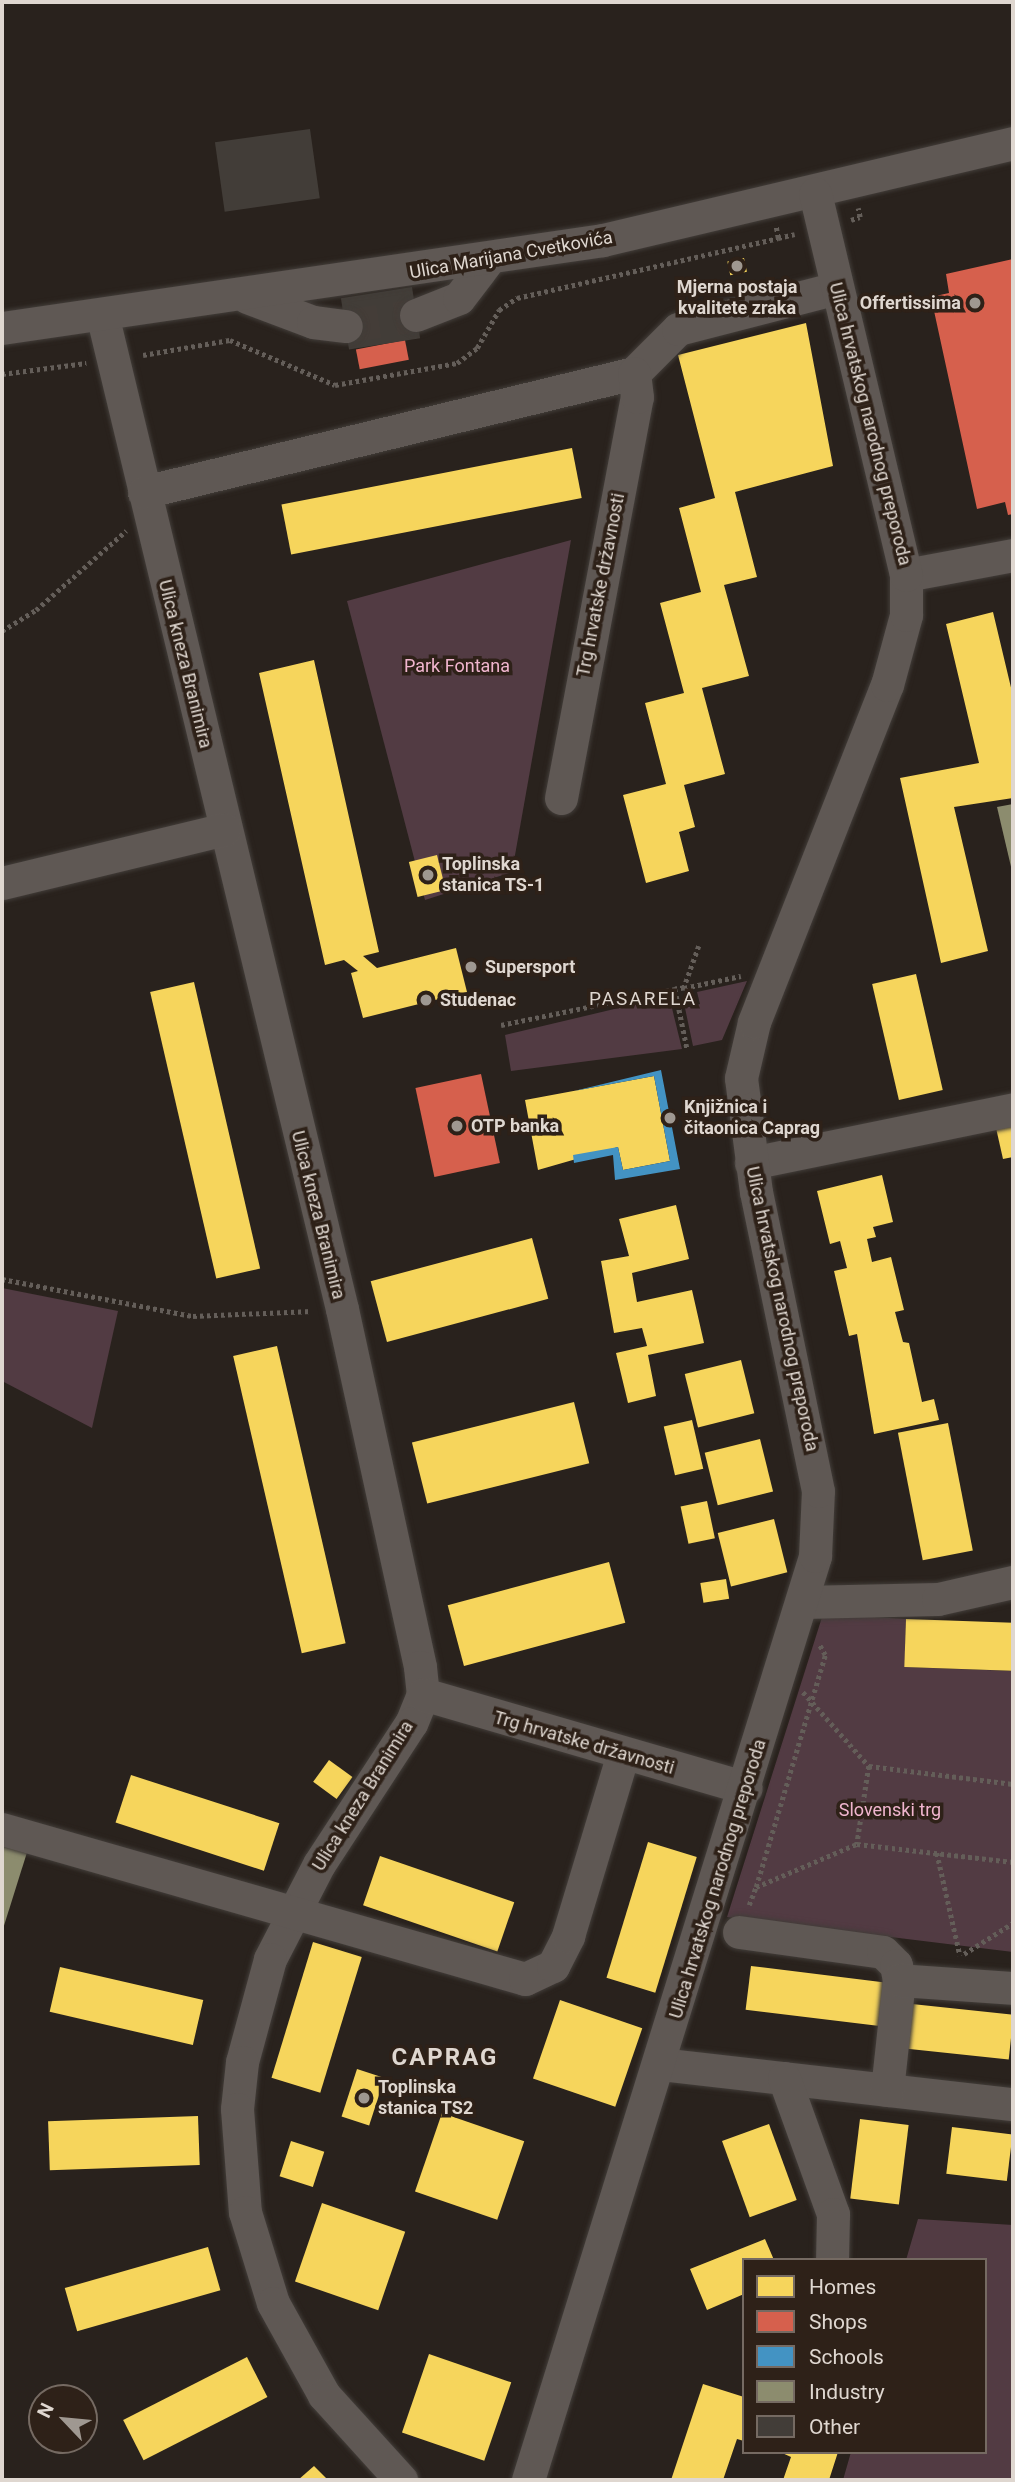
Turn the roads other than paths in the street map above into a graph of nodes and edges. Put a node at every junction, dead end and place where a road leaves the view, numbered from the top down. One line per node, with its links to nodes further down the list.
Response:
1 (1013, 143): 2 (street, Ulica Marijana Cvetkovića)
2 (815, 194): 3 (street, Ulica Marijana Cvetkovića); 4 (street, Ulica hrvatskog narodnog preporoda)
3 (478, 273): 5 (street, Ulica Marijana Cvetkovića); 6 (street)
4 (837, 288): 10 (street); 13 (street, Ulica hrvatskog narodnog preporoda)
5 (244, 296): 7 (street, Ulica Marijana Cvetkovića); 8 (street)
6 (415, 307)
7 (102, 314): 9 (street, Ulica Marijana Cvetkovića); 11 (street, Ulica kneza Branimira)
8 (344, 317)
9 (2, 328)
10 (634, 373): 11 (street); 14 (street, Trg hrvatske državnosti)
11 (147, 504): 15 (street, Ulica kneza Branimira)
12 (1010, 564): 13 (street)
13 (906, 575): 18 (street, Ulica hrvatskog narodnog preporoda)
14 (561, 798)
15 (225, 829): 16 (street); 21 (street, Ulica kneza Branimira)
16 (2, 883)
17 (1013, 1109): 18 (street)
18 (751, 1163): 20 (street, Ulica hrvatskog narodnog preporoda)
19 (1013, 1582): 20 (street)
20 (803, 1602): 23 (street, Ulica hrvatskog narodnog preporoda)
21 (423, 1694): 22 (street, Trg hrvatske državnosti); 25 (street, Ulica kneza Branimira)
22 (623, 1754): 23 (street, Trg hrvatske državnosti); 25 (street)
23 (746, 1788): 29 (street, Ulica hrvatskog narodnog preporoda)
24 (2, 1829): 25 (street)
25 (293, 1911): 34 (street, Ulica kneza Branimira)
26 (741, 1925): 27 (street)
27 (899, 1980): 28 (street); 31 (street)
28 (1013, 1988)
29 (660, 2064): 30 (street); 35 (street, Ulica hrvatskog narodnog preporoda)
30 (784, 2078): 31 (street); 33 (street)
31 (887, 2090): 32 (street)
32 (1013, 2104)
33 (832, 2258)
34 (401, 2480)
35 (528, 2480)

